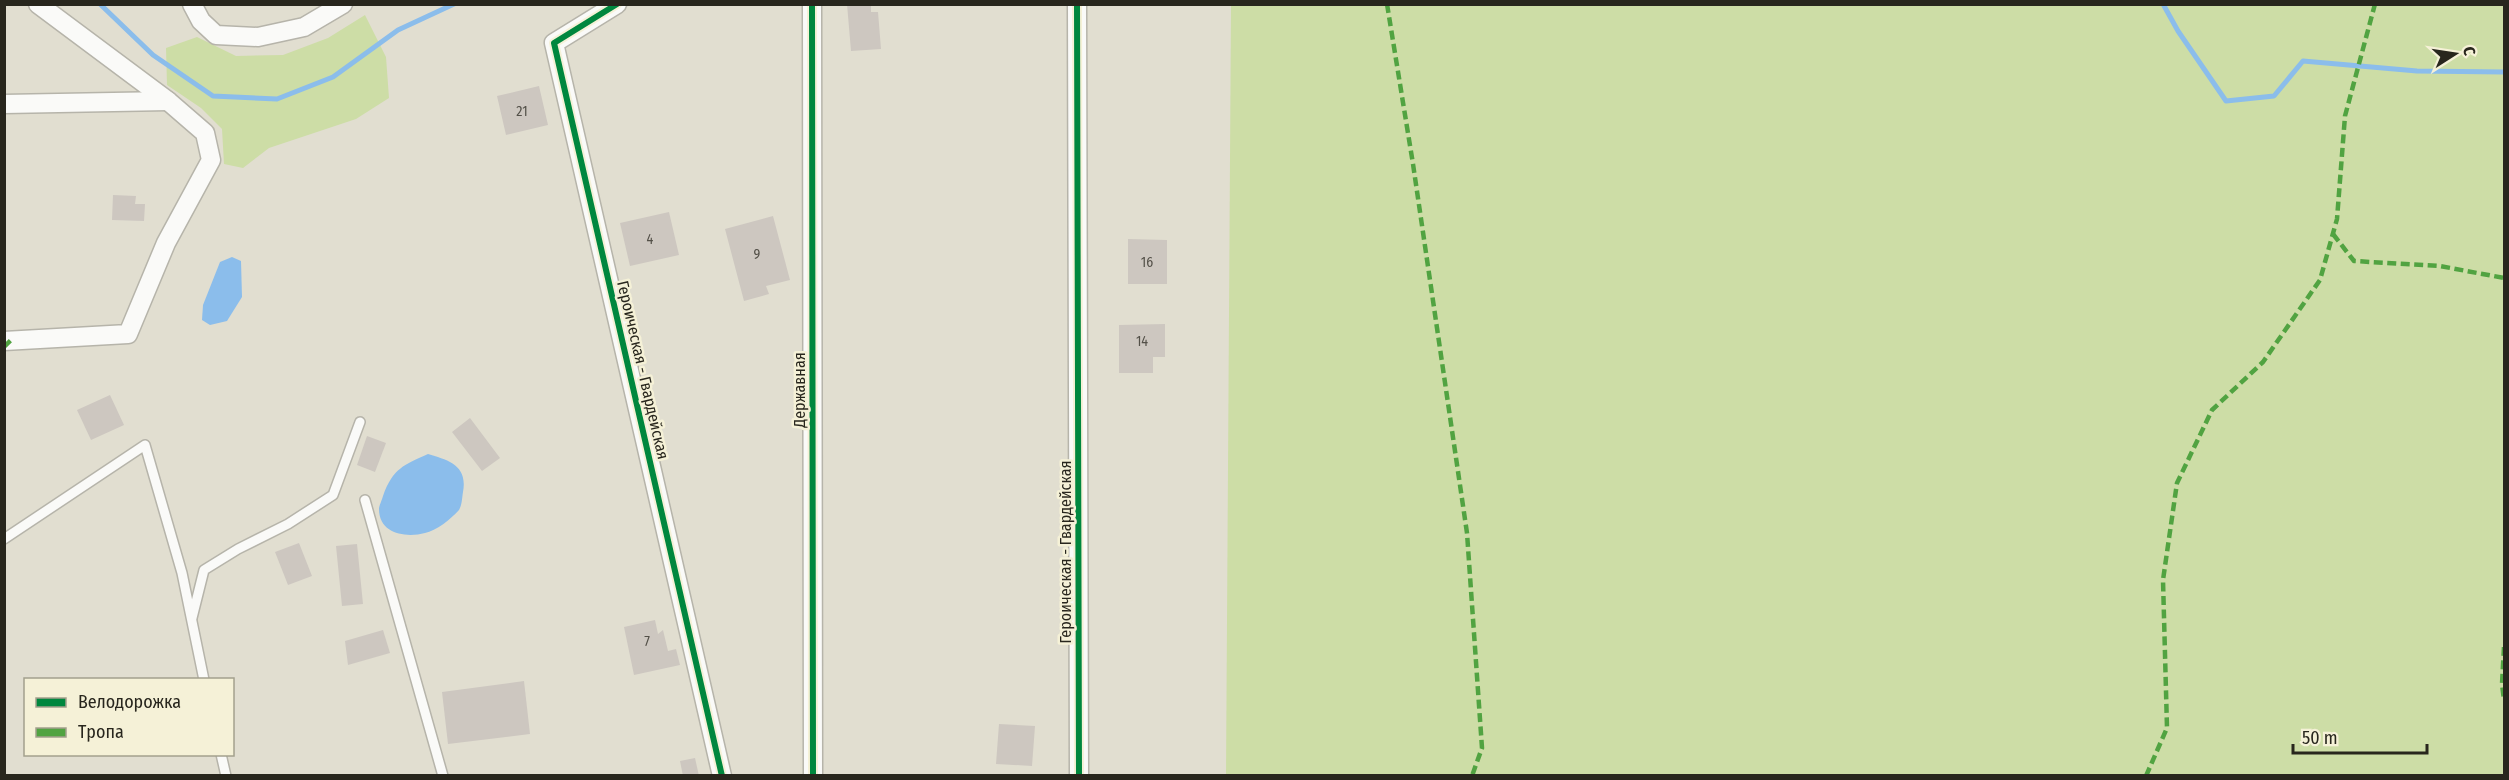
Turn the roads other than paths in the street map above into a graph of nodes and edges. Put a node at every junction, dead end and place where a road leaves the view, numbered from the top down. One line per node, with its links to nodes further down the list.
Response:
1 (38, 4): 7 (street)
2 (192, 4): 3 (street)
3 (343, 4)
4 (617, 4): 18 (street, Героическая - Гвардейская)
5 (812, 4): 19 (street, Державная)
6 (1077, 4): 20 (street, Героическая - Гвардейская)
7 (168, 101): 8 (street); 9 (street)
8 (4, 104)
9 (4, 341)
10 (360, 422): 13 (lane)
11 (365, 500): 17 (lane)
12 (4, 539): 13 (lane)
13 (191, 623): 14 (lane)
14 (204, 678)
15 (221, 756): 16 (lane)
16 (226, 776)
17 (443, 776)
18 (722, 776)
19 (813, 776)
20 (1079, 776)

